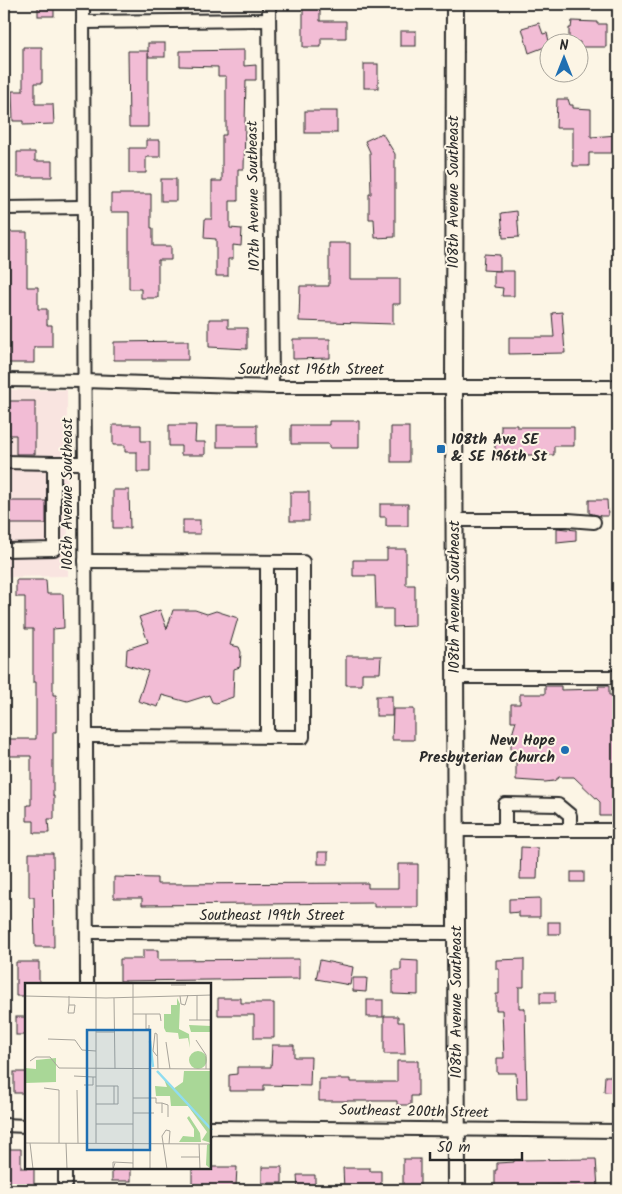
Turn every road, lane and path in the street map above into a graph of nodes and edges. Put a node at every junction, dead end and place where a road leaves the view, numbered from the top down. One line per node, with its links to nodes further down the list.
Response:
1 (83, 4): 5 (street, 106th Avenue Southeast)
2 (269, 4): 4 (street, 107th Avenue Southeast)
3 (455, 4): 11 (main road, 108th Avenue Southeast)
4 (269, 20): 5 (street); 10 (street, 107th Avenue Southeast)
5 (83, 22): 6 (street, 106th Avenue Southeast)
6 (83, 207): 7 (street); 9 (street, 106th Avenue Southeast)
7 (4, 208)
8 (4, 380): 9 (street, Southeast 196th Street)
9 (84, 380): 10 (street, Southeast 196th Street); 15 (street, 106th Avenue Southeast)
10 (272, 387): 11 (street, Southeast 196th Street)
11 (454, 387): 12 (street, Southeast 196th Street); 16 (main road, 108th Avenue Southeast)
12 (618, 387)
13 (4, 462): 14 (street)
14 (54, 462): 15 (street); 18 (street)
15 (84, 462): 19 (street, 106th Avenue Southeast)
16 (454, 520): 17 (street); 21 (main road, 108th Avenue Southeast)
17 (594, 522)
18 (4, 550)
19 (85, 561): 20 (street); 23 (street, 106th Avenue Southeast)
20 (268, 562): 24 (street); 24 (street)
21 (455, 677): 22 (street); 25 (main road, 108th Avenue Southeast)
22 (618, 677)
23 (86, 736): 24 (street); 29 (street, 106th Avenue Southeast)
24 (267, 737)
25 (456, 830): 26 (street); 30 (main road, 108th Avenue Southeast)
26 (505, 830): 27 (street); 27 (street)
27 (570, 830): 28 (street)
28 (618, 830)
29 (87, 932): 30 (street, Southeast 199th Street); 31 (street, 106th Avenue Southeast)
30 (456, 933): 35 (main road, 108th Avenue Southeast)
31 (87, 983)
32 (4, 1126): 33 (street)
33 (25, 1126)
34 (211, 1127): 35 (street, Southeast 200th Street)
35 (457, 1129): 36 (street, Southeast 200th Street); 39 (main road, 108th Avenue Southeast)
36 (618, 1131)
37 (65, 1169): 38 (street)
38 (65, 1190)
39 (457, 1190)

